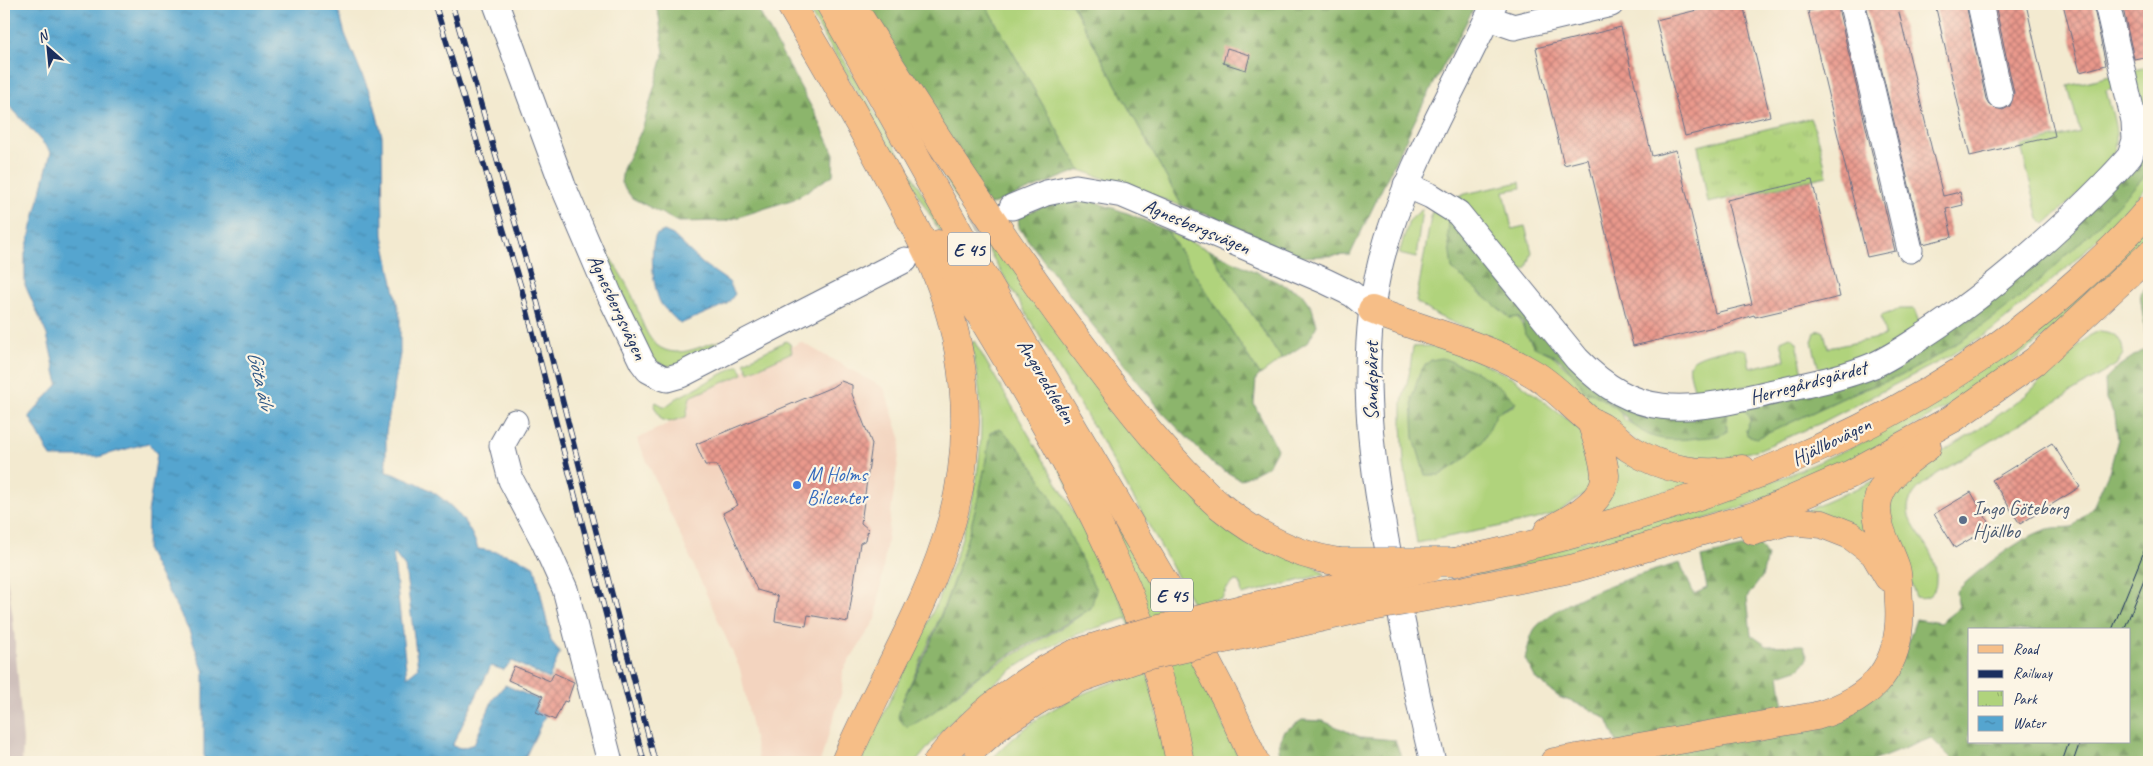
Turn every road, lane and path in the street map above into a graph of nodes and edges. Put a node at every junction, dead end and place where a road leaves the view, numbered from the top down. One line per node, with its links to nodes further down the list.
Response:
1 (496, 4): 17 (street, Agnesbergsvägen)
2 (790, 4): 11 (main road, E 45)
3 (830, 4): 35 (main road, Angeredsleden / E 45)
4 (851, 4): 24 (main road, bridge)
5 (1611, 4): 9 (street, Sandspåret)
6 (1980, 4): 10 (street)
7 (2107, 4): 12 (street, Herregårdsgärdet)
8 (1853, 9): 15 (street)
9 (1491, 11): 12 (street, Sandspåret)
10 (2000, 96)
11 (862, 126): 30 (main road, E 45); 34 (main road)
12 (1406, 185): 18 (street, Sandspåret)
13 (1012, 207): 18 (street, Agnesbergsvägen)
14 (2149, 209): 22 (main road, Hjällbovägen)
15 (1910, 250)
16 (2149, 254): 19 (main road, Hjällbovägen)
17 (905, 260)
18 (1372, 310): 20 (main road); 36 (street, Sandspåret)
19 (2035, 362): 25 (main road, Hjällbovägen); 26 (main road)
20 (1591, 421): 22 (main road); 23 (main road)
21 (515, 422): 29 (street)
22 (1803, 457): 23 (main road, Hjällbovägen)
23 (1509, 551): 24 (main road, Hjällbovägen)
24 (1455, 562): 27 (main road, bridge)
25 (1575, 568): 26 (main road); 27 (main road, Hjällbovägen, bridge)
26 (1898, 586): 37 (main road)
27 (1131, 648): 28 (main road); 31 (main road)
28 (1038, 700): 32 (main road); 33 (main road)
29 (610, 762)
30 (845, 762)
31 (937, 762)
32 (958, 762)
33 (978, 762)
34 (1180, 762)
35 (1255, 762)
36 (1432, 762)
37 (1554, 762)

